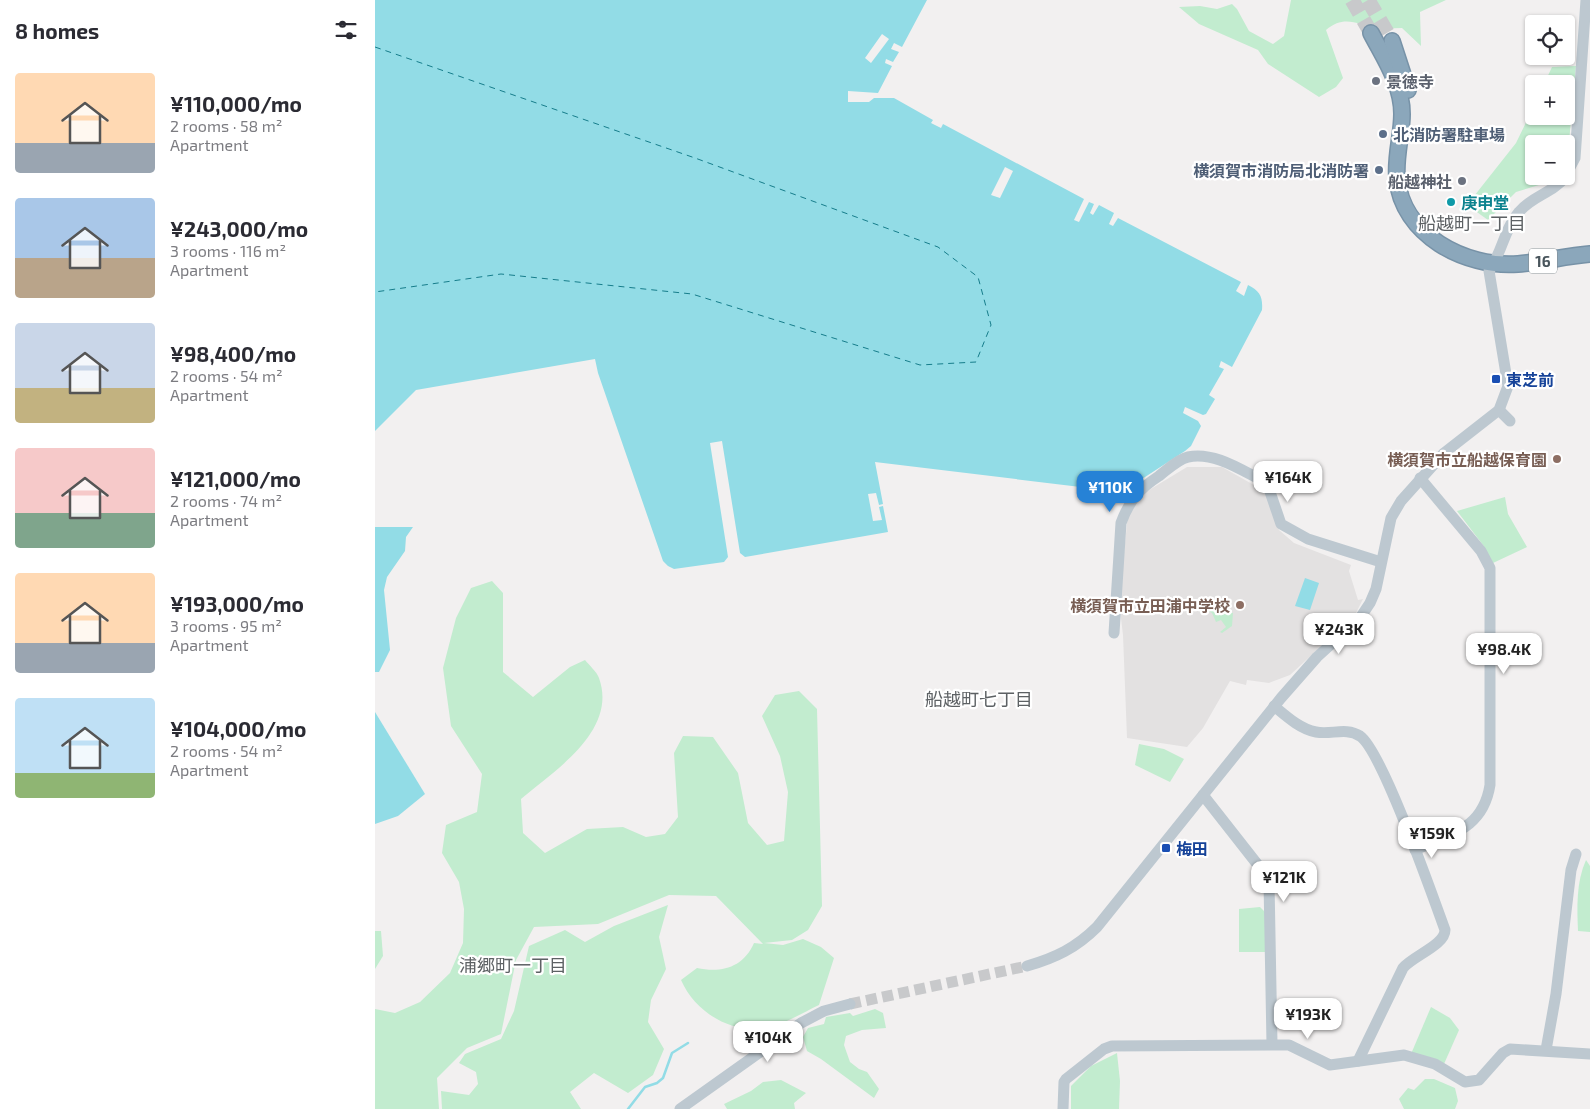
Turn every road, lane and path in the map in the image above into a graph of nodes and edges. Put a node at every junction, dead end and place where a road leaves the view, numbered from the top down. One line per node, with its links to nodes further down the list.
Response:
1 (1586, 0): 4 (street)
2 (1371, 33): 8 (highway, 16)
3 (1392, 41): 8 (highway, 16)
4 (1575, 158)
5 (1558, 185): 8 (street)
6 (1590, 244): 8 (highway, 16)
7 (1590, 254): 8 (highway, 16)
8 (1496, 259): 9 (street)
9 (1499, 410): 10 (street); 11 (street)
10 (1510, 421)
11 (1420, 478): 12 (street); 16 (street)
12 (1381, 562): 13 (street); 14 (street)
13 (1115, 633)
14 (1274, 706): 15 (street); 16 (street)
15 (1203, 795): 18 (street); 20 (street)
16 (1415, 850): 23 (street)
17 (1576, 854): 21 (street)
18 (1027, 966)
19 (850, 1004): 24 (street)
20 (1272, 1044): 23 (street); 25 (street)
21 (1547, 1050): 22 (street); 23 (street)
22 (1590, 1054)
23 (1358, 1062)
24 (680, 1109)
25 (1063, 1109)

